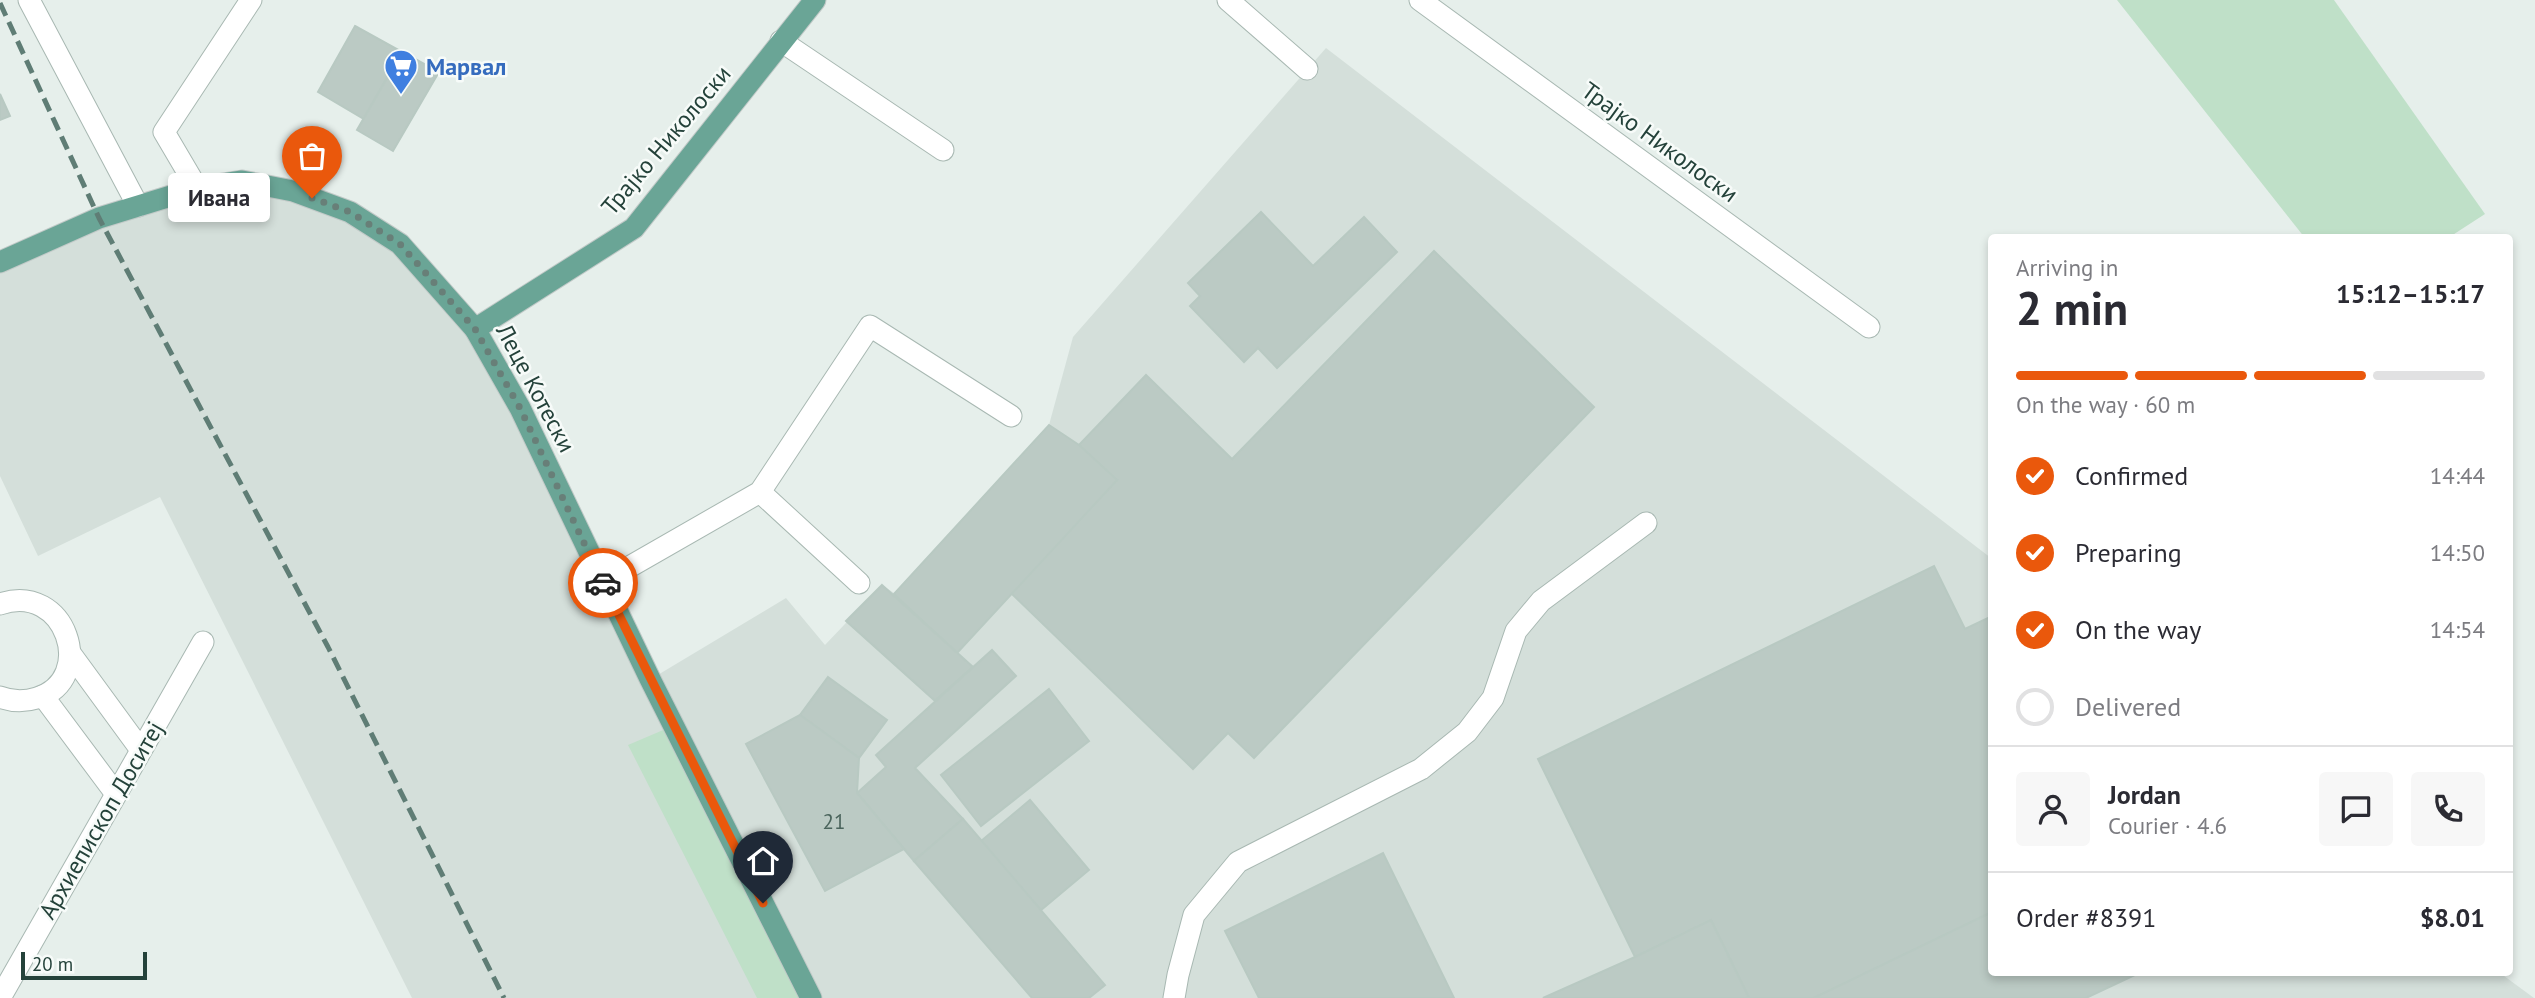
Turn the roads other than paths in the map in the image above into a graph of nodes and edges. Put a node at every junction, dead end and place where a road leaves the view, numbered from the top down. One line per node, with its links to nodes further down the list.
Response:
1 (29, 0): 10 (street)
2 (251, 0): 9 (street)
3 (815, 0): 6 (main road, Трајко Николоски)
4 (1228, 0): 7 (street)
5 (1420, 0): 12 (street, Трајко Николоски)
6 (781, 41): 8 (street); 13 (main road, Трајко Николоски)
7 (1307, 69)
8 (943, 150)
9 (197, 188): 10 (main road, Леце Котески); 13 (main road, Леце Котески)
10 (138, 206): 11 (main road, Леце Котески)
11 (0, 262)
12 (1869, 327)
13 (475, 329): 17 (main road, Леце Котески)
14 (1011, 416): 15 (street)
15 (760, 492): 17 (street); 18 (street)
16 (1646, 523): 28 (street)
17 (603, 582): 27 (main road, Леце Котески)
18 (859, 583)
19 (1, 602): 21 (street)
20 (203, 642): 24 (street, Архиепископ Доситеј)
21 (70, 653): 22 (street); 24 (street)
22 (43, 696): 23 (street); 25 (street)
23 (0, 697)
24 (141, 750): 25 (street, Архиепископ Доситеј)
25 (116, 794): 26 (street, Архиепископ Доситеј)
26 (0, 998)
27 (811, 998)
28 (1174, 998)

